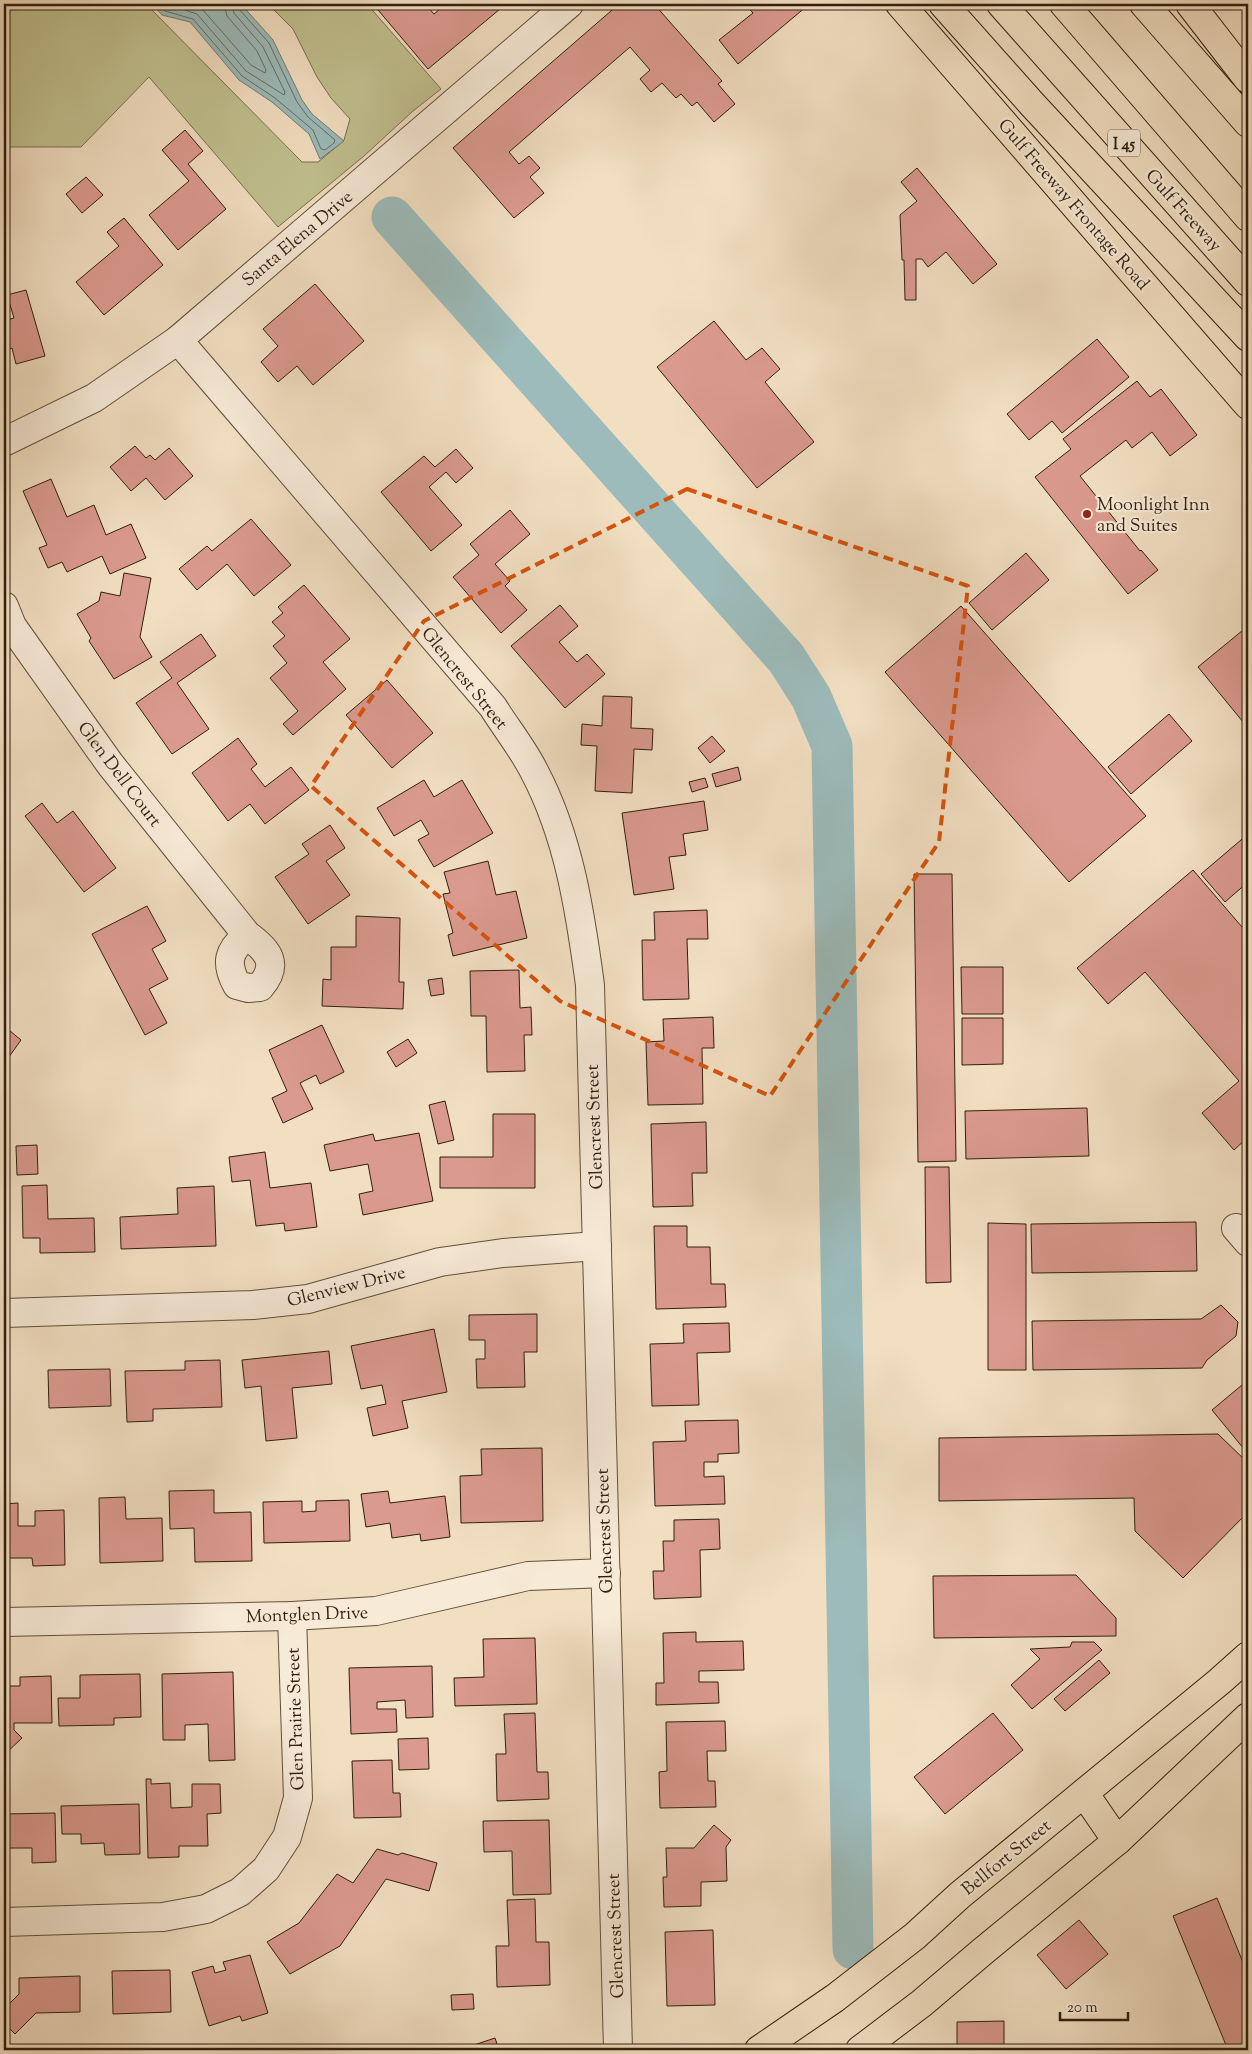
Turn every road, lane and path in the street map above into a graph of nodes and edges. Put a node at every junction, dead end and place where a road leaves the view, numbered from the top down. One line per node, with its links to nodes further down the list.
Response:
1 (569, 4): 13 (street, Santa Elena Drive)
2 (900, 4): 14 (main road, Gulf Freeway Frontage Road)
3 (943, 4): 12 (main road)
4 (1001, 4): 11 (main road, Gulf Freeway / I 45)
5 (1064, 4): 10 (main road, I 45)
6 (1144, 4): 9 (main road)
7 (1190, 4): 8 (main road)
8 (1248, 79)
9 (1248, 123)
10 (1248, 217)
11 (1248, 282)
12 (1248, 337)
13 (178, 340): 15 (street, Santa Elena Drive); 18 (street, Glencrest Street)
14 (1248, 406)
15 (4, 442)
16 (7, 621): 17 (street, Glen Dell Court)
17 (247, 935)
18 (597, 1246): 19 (street, Glenview Drive); 20 (street, Glencrest Street)
19 (4, 1313)
20 (606, 1573): 21 (street, Montglen Drive); 28 (street, Glencrest Street)
21 (292, 1616): 22 (street, Montglen Drive); 27 (street, Glen Prairie Street)
22 (4, 1622)
23 (1248, 1656): 25 (main road, Bellfort Street)
24 (1248, 1717): 26 (main road)
25 (1084, 1793): 26 (main road); 29 (main road, Bellfort Street)
26 (1117, 1841): 30 (main road)
27 (4, 1922)
28 (618, 2050)
29 (758, 2050)
30 (860, 2050)

